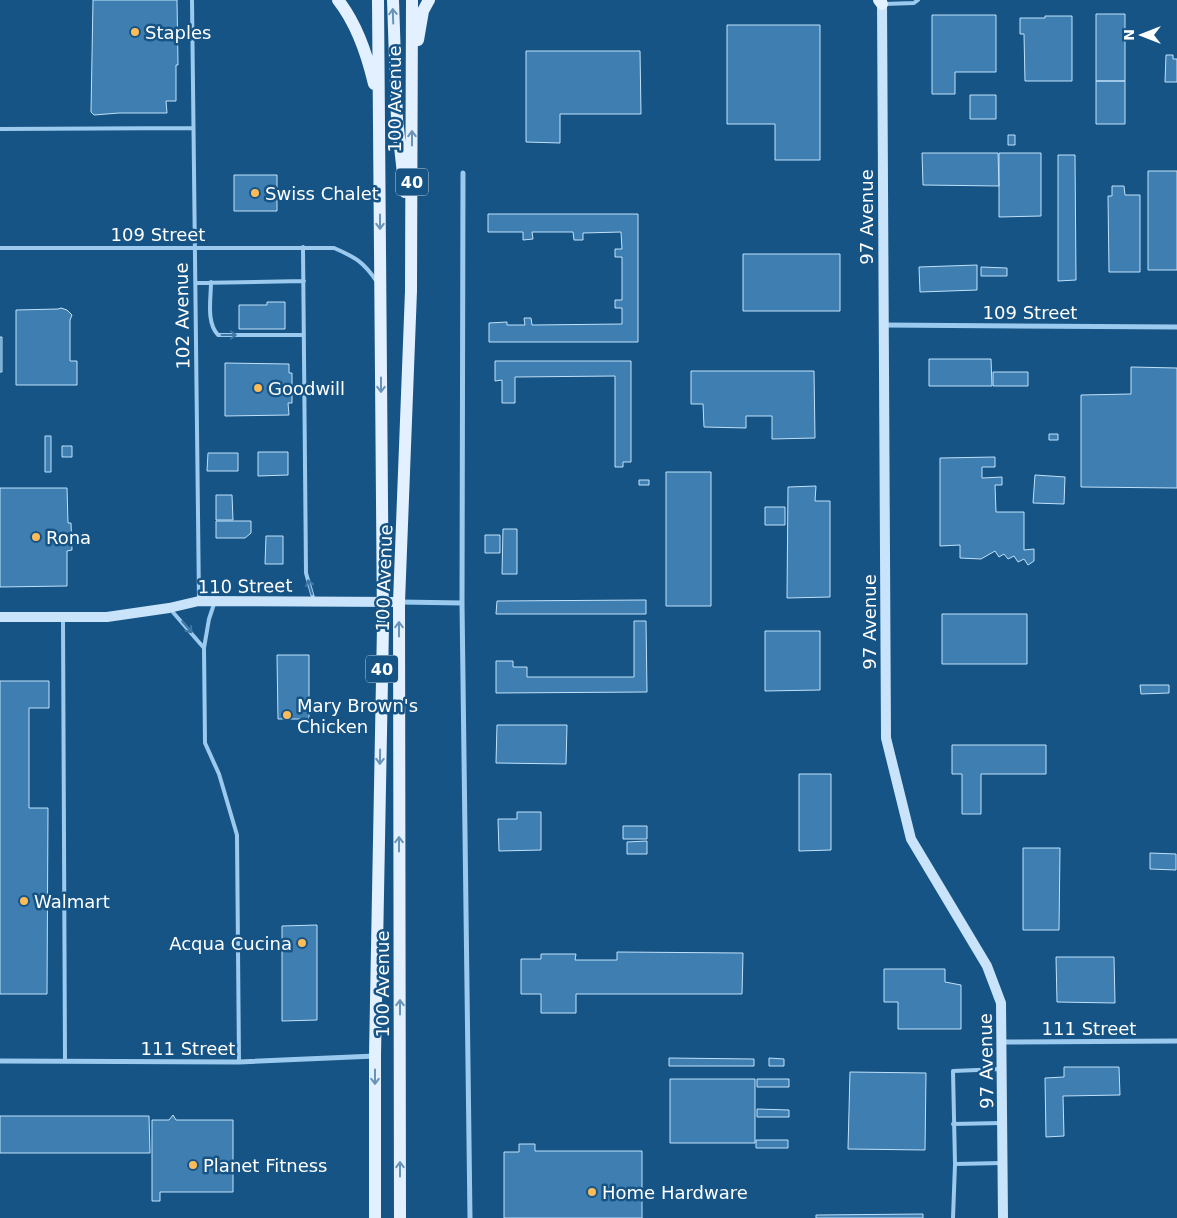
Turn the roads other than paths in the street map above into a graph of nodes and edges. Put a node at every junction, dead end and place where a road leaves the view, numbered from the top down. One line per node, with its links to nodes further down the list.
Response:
1 (192, 0): 11 (lane, 102 Avenue)
2 (338, 0): 10 (main road)
3 (378, 0): 10 (main road, 100 Avenue / 40)
4 (393, 0): 21 (main road, one-way to 4)
5 (412, 0): 9 (main road, 100 Avenue)
6 (429, 0): 9 (main road)
7 (918, 0): 8 (lane)
8 (881, 1): 22 (street, 97 Avenue)
9 (412, 72): 21 (main road, 100 Avenue / 40, one-way to 9)
10 (380, 121): 20 (main road, 100 Avenue / 40, one-way to 20)
11 (194, 128): 12 (lane); 16 (lane, 102 Avenue)
12 (0, 129)
13 (463, 173): 30 (street)
14 (304, 247): 16 (lane, 109 Street); 17 (lane); 20 (lane, 109 Street)
15 (0, 248): 16 (lane, 109 Street)
16 (195, 248): 19 (lane, 102 Avenue)
17 (304, 280): 18 (lane); 24 (lane)
18 (211, 282): 19 (lane); 24 (lane, one-way to 24)
19 (196, 283): 25 (lane, 102 Avenue)
20 (381, 290): 28 (main road, 100 Avenue / 40, one-way to 28)
21 (411, 291): 29 (main road, 100 Avenue / 40)
22 (883, 324): 23 (street, 109 Street); 36 (street, 97 Avenue)
23 (1177, 327)
24 (304, 335): 27 (lane, one-way to 24)
25 (200, 601): 26 (street, 110 Street); 31 (street, 110 Street)
26 (215, 601): 27 (street, 110 Street); 34 (lane)
27 (314, 602): 28 (street, 110 Street)
28 (382, 602): 29 (street, 110 Street); 37 (main road, 100 Avenue / 40, one-way to 37)
29 (399, 602): 30 (street, 110 Street); 47 (main road, 100 Avenue / 40, one-way to 29)
30 (462, 603): 48 (street)
31 (169, 608): 33 (street, 110 Street); 34 (lane, one-way to 34)
32 (0, 617): 33 (street, 110 Street)
33 (63, 617): 39 (lane)
34 (204, 648): 40 (lane)
35 (1177, 1041): 36 (street, 111 Street)
36 (1002, 1042): 41 (street, 97 Avenue)
37 (375, 1056): 40 (street, 111 Street); 46 (main road, 100 Avenue / 40, one-way to 46)
38 (0, 1061): 39 (street, 111 Street)
39 (66, 1061): 40 (street, 111 Street)
40 (240, 1062)
41 (1002, 1069): 42 (street, 97 Avenue); 43 (lane)
42 (1003, 1123): 43 (lane); 44 (street, 97 Avenue)
43 (953, 1124): 45 (lane)
44 (1003, 1163): 45 (lane); 50 (street, 97 Avenue)
45 (955, 1164): 49 (lane)
46 (375, 1218)
47 (400, 1218)
48 (470, 1218)
49 (953, 1218)
50 (1003, 1218)

